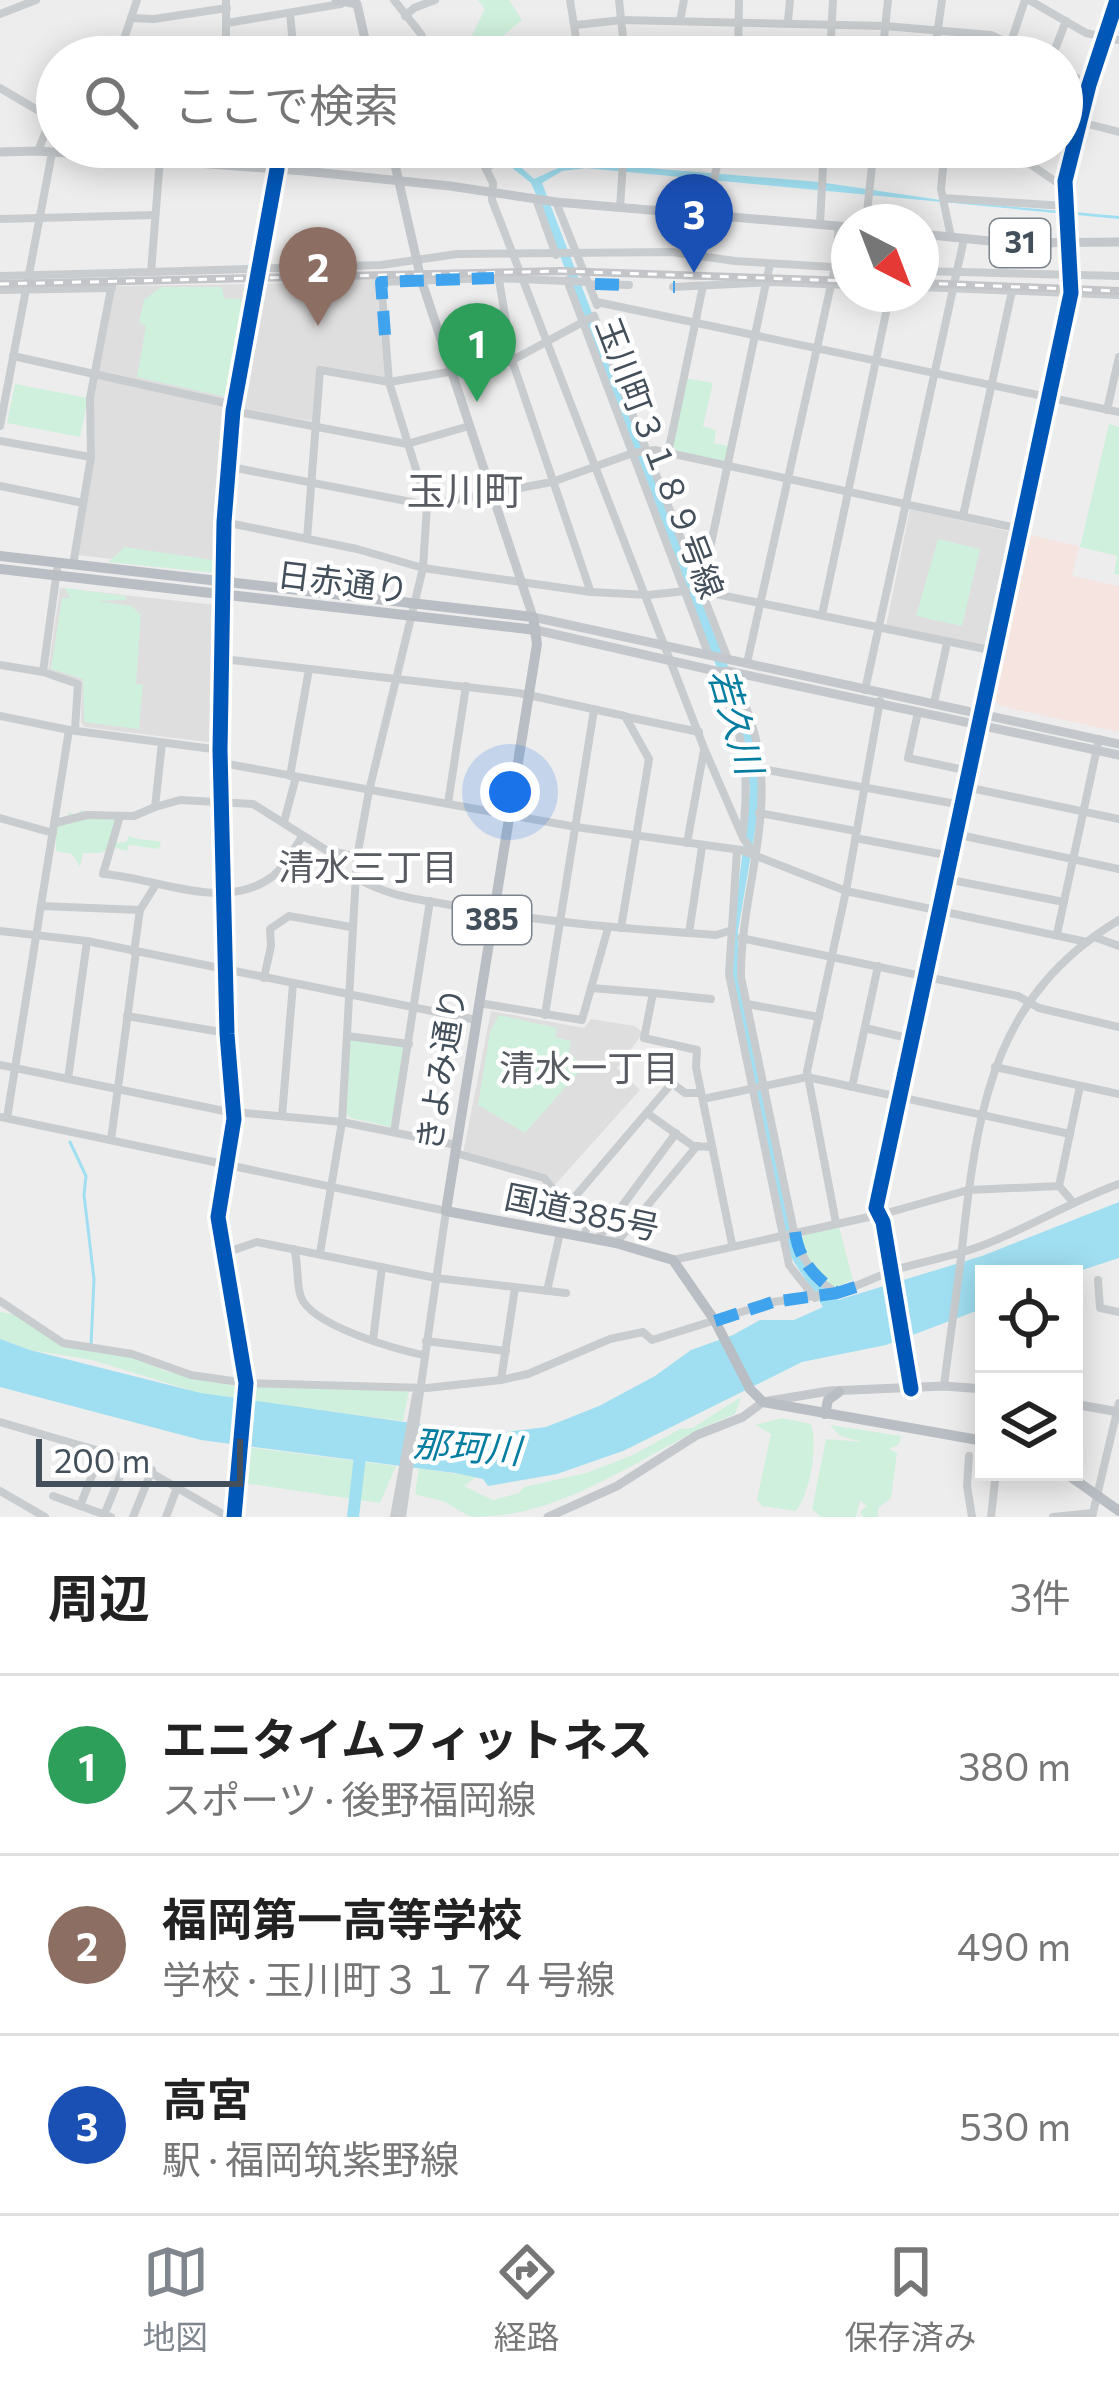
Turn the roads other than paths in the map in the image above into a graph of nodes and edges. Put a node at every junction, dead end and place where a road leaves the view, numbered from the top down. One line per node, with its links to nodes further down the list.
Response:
1 (36, 0): 20 (street)
2 (137, 0): 21 (street)
3 (394, 0): 19 (street)
4 (436, 0): 19 (street)
5 (570, 0): 29 (street)
6 (619, 0): 22 (street)
7 (684, 0): 23 (street)
8 (739, 0): 28 (street)
9 (790, 0): 24 (street)
10 (833, 0): 26 (street)
11 (887, 0): 30 (street)
12 (942, 0): 31 (street)
13 (1027, 0): 25 (street); 44 (street)
14 (1117, 0): 46 (street)
15 (339, 2): 16 (main road); 18 (street)
16 (356, 2): 35 (main road)
17 (226, 4): 21 (street); 27 (street)
18 (290, 13): 27 (street); 34 (street)
19 (408, 13): 36 (street)
20 (0, 14)
21 (131, 18): 32 (street)
22 (622, 20): 23 (street); 29 (street); 38 (street)
23 (680, 21): 28 (street)
24 (788, 21): 26 (street); 28 (street)
25 (1066, 21): 45 (street); 46 (street)
26 (832, 22): 30 (street); 40 (street)
27 (227, 23): 33 (street)
28 (739, 23): 39 (street)
29 (576, 25): 37 (street)
30 (885, 26): 31 (street); 41 (street)
31 (936, 31): 42 (street); 43 (street)
32 (125, 36)
33 (227, 36)
34 (292, 36)
35 (363, 36)
36 (428, 36)
37 (577, 36)
38 (623, 36)
39 (739, 36)
40 (831, 36)
41 (884, 36)
42 (936, 36)
43 (997, 36)
44 (1013, 36)
45 (1060, 36)
46 (1104, 38): 47 (street); 49 (street)
47 (1119, 40)
48 (1083, 82): 49 (street)
49 (1089, 85): 52 (street)
50 (0, 88): 51 (street)
51 (36, 109)
52 (1083, 110)
53 (1083, 123): 54 (street)
54 (1119, 132)
55 (36, 151): 56 (main road)
56 (0, 152)
57 (49, 168): 82 (street)
58 (157, 168): 81 (street)
59 (267, 168): 69 (main road)
60 (304, 168): 71 (street)
61 (397, 168): 72 (main road)
62 (622, 168): 78 (street)
63 (716, 168): 80 (street)
64 (823, 168): 84 (street)
65 (872, 168): 77 (street)
66 (945, 168): 76 (street)
67 (1038, 168): 73 (street)
68 (1070, 168): 73 (street)
69 (277, 169): 71 (main road); 97 (street)
70 (486, 169): 74 (street)
71 (304, 171): 72 (main road)
72 (400, 180): 74 (main road); 94 (main road)
73 (1065, 188): 79 (street)
74 (493, 192): 75 (main road); 92 (street)
75 (544, 200): 78 (main road); 91 (street); 93 (street)
76 (944, 201): 79 (street); 87 (street)
77 (868, 204)
78 (620, 208): 80 (main road)
79 (1065, 209): 89 (street)
80 (706, 214): 84 (main road)
81 (155, 215): 82 (street); 98 (street)
82 (39, 218): 83 (street); 104 (street)
83 (0, 219)
84 (820, 224): 85 (main road)
85 (831, 225)
86 (939, 236): 87 (main road, 31)
87 (951, 237): 88 (main road, 31)
88 (964, 239): 89 (main road, 31); 100 (street)
89 (1069, 242): 90 (main road, 31); 102 (street)
90 (1119, 242)
91 (575, 254): 93 (street); 95 (street); 111 (street)
92 (514, 255): 93 (street); 94 (street); 108 (street)
93 (557, 255)
94 (416, 259): 97 (street); 106 (main road)
95 (770, 264): 96 (street); 112 (street)
96 (831, 267)
97 (261, 269): 98 (street); 144 (street)
98 (151, 272): 101 (street)
99 (939, 272): 100 (street)
100 (956, 272): 102 (street); 119 (street)
101 (114, 273): 104 (street); 117 (street)
102 (1071, 275): 105 (street); 123 (street)
103 (0, 276): 104 (street)
104 (27, 276): 121 (street)
105 (1119, 276)
106 (421, 279): 107 (street); 137 (main road); 141 (street)
107 (496, 279): 108 (street); 135 (street)
108 (524, 279): 109 (street); 131 (street)
109 (568, 280): 111 (street); 128 (street, 玉川町３１８９号線)
110 (831, 281): 113 (street)
111 (588, 282): 114 (street); 125 (street)
112 (768, 283): 113 (street); 115 (street); 130 (street)
113 (830, 284): 132 (street)
114 (629, 285)
115 (703, 286): 116 (street); 129 (street)
116 (674, 287)
117 (112, 288): 121 (street); 138 (street)
118 (939, 288): 119 (street)
119 (954, 289): 122 (street); 139 (street)
120 (0, 290): 121 (street)
121 (25, 290): 133 (street)
122 (1012, 291): 123 (street); 142 (street)
123 (1071, 293): 124 (street); 143 (street)
124 (1119, 295)
125 (597, 302): 127 (street); 129 (street)
126 (886, 312): 136 (street)
127 (594, 316): 128 (street); 152 (street, 玉川町３１８９号線)
128 (582, 321): 131 (street); 154 (street, 玉川町３１８９号線)
129 (695, 322): 130 (street); 153 (street)
130 (756, 336): 132 (street); 157 (street)
131 (547, 341): 135 (street); 156 (street)
132 (817, 349): 136 (street); 159 (street)
133 (13, 356): 138 (street); 140 (street)
134 (1119, 357): 145 (street)
135 (512, 361): 137 (street); 161 (street)
136 (876, 361): 139 (street); 164 (street)
137 (451, 371): 141 (street); 149 (main road)
138 (94, 372): 144 (street); 155 (street)
139 (936, 374): 142 (street); 167 (street)
140 (4, 378): 148 (street)
141 (389, 382): 147 (street); 151 (street)
142 (992, 386): 143 (street); 168 (street)
143 (1048, 397): 145 (street); 170 (street)
144 (233, 408): 147 (street); 158 (street)
145 (1107, 410): 146 (street)
146 (1119, 412)
147 (316, 425): 151 (street); 160 (street)
148 (0, 426)
149 (469, 426): 151 (street); 163 (main road)
150 (0, 441): 155 (street)
151 (407, 444): 166 (street)
152 (646, 451): 153 (street); 154 (street); 179 (street, 玉川町３１８９号線)
153 (668, 452): 157 (street)
154 (633, 453): 156 (street); 180 (street, 玉川町３１８９号線)
155 (91, 457): 165 (street)
156 (596, 466): 161 (street); 182 (street)
157 (728, 466): 159 (street); 179 (street)
158 (231, 467): 160 (street); 169 (street)
159 (787, 479): 164 (street); 184 (street)
160 (310, 482): 166 (street); 171 (street)
161 (552, 482): 163 (street); 181 (street)
162 (0, 486): 165 (street)
163 (491, 492): 166 (street); 177 (main road)
164 (847, 492): 167 (street); 185 (street)
165 (83, 503): 173 (street)
166 (428, 505): 174 (street)
167 (906, 505): 168 (street); 188 (street)
168 (963, 516): 170 (street)
169 (224, 522): 171 (street); 178 (street)
170 (1021, 529): 191 (street)
171 (307, 538): 174 (street)
172 (0, 556): 176 (highway, 日赤通り)
173 (74, 565): 176 (highway, 日赤通り); 178 (highway, 日赤通り)
174 (423, 568): 177 (street); 183 (street)
175 (0, 569): 176 (highway, 日赤通り)
176 (57, 570): 178 (highway, 日赤通り); 199 (street)
177 (520, 580): 181 (street); 187 (main road)
178 (225, 588): 183 (highway, 日赤通り); 186 (highway, 日赤通り); 193 (street)
179 (701, 590): 184 (street); 198 (street, 玉川町３１８９号線)
180 (686, 591): 182 (street); 192 (street, 玉川町３１８９号線)
181 (591, 592): 182 (street)
182 (648, 595): 190 (street)
183 (414, 603): 186 (street); 187 (highway, 日赤通り)
184 (761, 604): 185 (street); 195 (street)
185 (822, 615): 188 (street)
186 (411, 617): 187 (highway, 日赤通り); 200 (street)
187 (535, 624): 190 (main road); 194 (main road); 203 (highway, きよみ通り / 385)
188 (880, 628): 189 (street); 202 (street)
189 (947, 643): 191 (street); 205 (street)
190 (665, 646): 192 (main road); 194 (street)
191 (995, 652): 210 (street)
192 (710, 654): 198 (main road)
193 (224, 659): 197 (street); 217 (street)
194 (672, 661): 198 (main road); 212 (street)
195 (747, 664): 198 (main road); 202 (main road)
196 (0, 665): 199 (street)
197 (309, 669): 200 (street); 222 (street)
198 (725, 669): 204 (main road); 220 (street); 243 (street)
199 (43, 672): 211 (street)
200 (397, 678): 201 (street); 225 (street)
201 (466, 686): 203 (street); 227 (street)
202 (865, 690): 204 (main road)
203 (528, 695): 206 (street); 232 (highway, きよみ通り / 385)
204 (880, 698): 205 (main road); 207 (main road); 223 (street)
205 (934, 703): 210 (main road)
206 (593, 710): 209 (street); 237 (street)
207 (918, 712): 210 (main road); 221 (street)
208 (0, 716): 211 (street)
209 (625, 716): 212 (street); 241 (street)
210 (981, 718): 215 (main road); 221 (street)
211 (72, 730): 213 (street); 238 (street)
212 (699, 732): 216 (street)
213 (162, 743): 217 (street); 229 (street)
214 (1119, 744): 215 (main road)
215 (1098, 745): 218 (main road); 230 (street)
216 (704, 748): 243 (street); 244 (street)
217 (220, 750): 219 (street)
218 (1119, 755)
219 (222, 764): 222 (street); 226 (street)
220 (761, 769): 223 (street); 231 (street)
221 (968, 771): 224 (street)
222 (293, 777): 225 (street); 236 (street)
223 (863, 786): 228 (street); 240 (street)
224 (966, 787): 228 (street); 230 (street)
225 (368, 790): 227 (street); 249 (street)
226 (223, 802): 229 (street); 236 (street); 256 (street)
227 (448, 804): 232 (street)
228 (962, 805): 239 (street)
229 (155, 807): 233 (street)
230 (1083, 812): 235 (street); 250 (street)
231 (759, 813): 240 (street); 247 (street)
232 (509, 814): 237 (street); 262 (highway, きよみ通り / 385)
233 (120, 816): 238 (street); 254 (street)
234 (0, 818): 238 (street)
235 (1119, 819)
236 (284, 823): 242 (street)
237 (576, 827): 241 (street); 264 (street)
238 (54, 828): 259 (street)
239 (955, 834): 248 (street); 250 (street)
240 (855, 835): 248 (street); 255 (street)
241 (637, 836): 244 (street); 267 (street)
242 (302, 837): 249 (street); 256 (street)
243 (743, 839): 246 (street); 247 (street)
244 (687, 843): 245 (street)
245 (702, 847): 246 (street); 271 (street)
246 (738, 850): 247 (street); 269 (street)
247 (753, 853): 255 (street); 273 (street)
248 (951, 856): 253 (street)
249 (357, 857): 252 (street)
250 (1073, 860): 251 (street); 258 (street)
251 (1119, 869)
252 (356, 878): 257 (street); 265 (street)
253 (946, 879): 258 (street); 261 (street)
254 (156, 885): 256 (street); 260 (street)
255 (846, 891): 261 (street); 278 (street)
256 (223, 892): 280 (street)
257 (430, 901): 262 (street); 291 (street)
258 (1064, 902): 272 (street)
259 (41, 906): 260 (street); 270 (street)
260 (140, 910): 277 (street)
261 (939, 910): 272 (street); 281 (street)
262 (493, 913): 264 (street); 288 (highway, きよみ通り / 385)
263 (1119, 920): 274 (street)
264 (562, 923): 266 (street); 292 (street)
265 (351, 927): 282 (street); 286 (street)
266 (608, 928): 267 (street); 284 (street)
267 (621, 928): 271 (street)
268 (0, 931): 270 (street)
269 (729, 932): 271 (street); 310 (street)
270 (37, 933): 275 (street); 304 (street)
271 (689, 933)
272 (1057, 934): 274 (street)
273 (741, 938): 278 (street); 290 (street)
274 (1091, 939): 276 (street); 289 (street)
275 (87, 941): 277 (street); 306 (street)
276 (1119, 946)
277 (135, 952): 280 (street); 293 (street)
278 (832, 956): 279 (street); 294 (street)
279 (878, 966): 281 (street); 297 (street)
280 (228, 970): 282 (street); 298 (street)
281 (925, 976): 289 (street); 300 (street)
282 (263, 978): 283 (street)
283 (293, 984): 286 (street); 318 (street)
284 (591, 988): 285 (street); 292 (street)
285 (653, 993): 287 (street); 313 (street)
286 (348, 996): 291 (street); 299 (street)
287 (711, 999)
288 (478, 1003): 292 (street); 295 (highway, きよみ通り / 385)
289 (1030, 1003): 296 (street); 303 (street)
290 (747, 1004): 294 (street); 307 (street)
291 (413, 1009): 295 (street); 301 (street)
292 (545, 1015)
293 (128, 1016): 298 (street); 311 (street)
294 (819, 1017): 305 (street)
295 (476, 1020): 327 (highway, きよみ通り / 385)
296 (1119, 1027)
297 (865, 1028): 300 (street); 309 (street)
298 (227, 1034): 315 (street)
299 (347, 1036): 301 (street); 320 (street)
300 (912, 1039): 314 (street)
301 (409, 1044): 321 (street)
302 (0, 1065): 304 (street)
303 (995, 1067): 308 (street); 317 (street)
304 (17, 1069): 306 (street); 319 (street)
305 (807, 1077): 307 (street); 309 (street); 337 (street)
306 (68, 1079): 311 (street)
307 (765, 1085): 310 (street); 338 (street)
308 (1080, 1086): 312 (street); 323 (street)
309 (851, 1087): 314 (street)
310 (752, 1088): 313 (street); 338 (street)
311 (118, 1090): 315 (street); 324 (street)
312 (1119, 1094)
313 (702, 1096): 316 (street); 326 (street)
314 (898, 1097): 317 (street); 336 (street)
315 (234, 1113): 318 (street); 328 (street)
316 (647, 1113): 322 (street); 334 (street)
317 (979, 1114): 323 (street); 332 (street)
318 (281, 1116): 320 (street)
319 (4, 1117): 324 (street)
320 (342, 1122): 321 (street); 330 (street)
321 (394, 1132): 327 (street)
322 (676, 1133): 325 (street); 340 (street)
323 (1070, 1134): 331 (street)
324 (111, 1140): 328 (street)
325 (697, 1146): 326 (street); 341 (street)
326 (712, 1147): 342 (street)
327 (456, 1149): 334 (street); 335 (highway, きよみ通り / 385)
328 (227, 1164): 330 (street); 345 (street)
329 (1119, 1184): 333 (street)
330 (334, 1186): 335 (street); 344 (street)
331 (1058, 1186): 332 (street); 333 (street)
332 (968, 1190): 336 (street); 365 (street)
333 (1072, 1201): 348 (street)
334 (567, 1206): 340 (street)
335 (446, 1211): 339 (highway, 国道385号); 349 (street, きよみ通り)
336 (880, 1214): 337 (street); 348 (street)
337 (836, 1223): 338 (street)
338 (788, 1233): 342 (street); 354 (street); 355 (street)
339 (560, 1234): 340 (highway, 国道385号); 352 (street)
340 (590, 1239): 341 (highway, 国道385号)
341 (616, 1244): 346 (highway, 国道385号)
342 (732, 1244): 346 (street)
343 (294, 1249): 344 (street); 345 (street); 359 (street)
344 (320, 1253): 347 (street)
345 (222, 1254): 364 (street)
346 (673, 1260): 358 (highway, 国道385号)
347 (382, 1267): 349 (street); 359 (street)
348 (892, 1274): 354 (street); 368 (street)
349 (436, 1278): 351 (street); 360 (street, きよみ通り)
350 (1098, 1280): 357 (street)
351 (515, 1288): 352 (street); 361 (street)
352 (547, 1291): 353 (street)
353 (566, 1293)
354 (836, 1293): 355 (street)
355 (816, 1298): 358 (street)
356 (0, 1301): 364 (street)
357 (1119, 1312)
358 (717, 1325): 363 (street); 370 (highway, 国道385号)
359 (373, 1340): 362 (street)
360 (426, 1341): 361 (street); 362 (street, きよみ通り)
361 (506, 1352): 363 (street)
362 (424, 1355): 366 (street, きよみ通り)
363 (501, 1380): 366 (street)
364 (246, 1386): 366 (street); 393 (street)
365 (944, 1386): 367 (main road); 368 (main road)
366 (418, 1388): 394 (street, きよみ通り)
367 (975, 1388)
368 (911, 1390): 369 (main road)
369 (838, 1391): 370 (main road); 373 (highway)
370 (758, 1398): 373 (highway); 395 (main road)
371 (1083, 1405): 372 (main road)
372 (1118, 1409): 384 (street)
373 (825, 1414): 375 (highway)
374 (0, 1421): 376 (street)
375 (975, 1440)
376 (102, 1450): 378 (street); 386 (street)
377 (969, 1456): 396 (street)
378 (127, 1459): 379 (street); 389 (street)
379 (152, 1470): 382 (street); 391 (street)
380 (995, 1481): 397 (street)
381 (1078, 1481): 384 (highway)
382 (178, 1485): 392 (street); 393 (street)
383 (0, 1491): 390 (street)
384 (1098, 1494): 387 (highway); 388 (street)
385 (53, 1496): 386 (street)
386 (80, 1506): 389 (street)
387 (1118, 1509)
388 (1092, 1515): 398 (street)
389 (108, 1516)
390 (45, 1517)
391 (133, 1517)
392 (166, 1517)
393 (231, 1517)
394 (398, 1517)
395 (548, 1517)
396 (972, 1517)
397 (991, 1517)
398 (1053, 1517)

